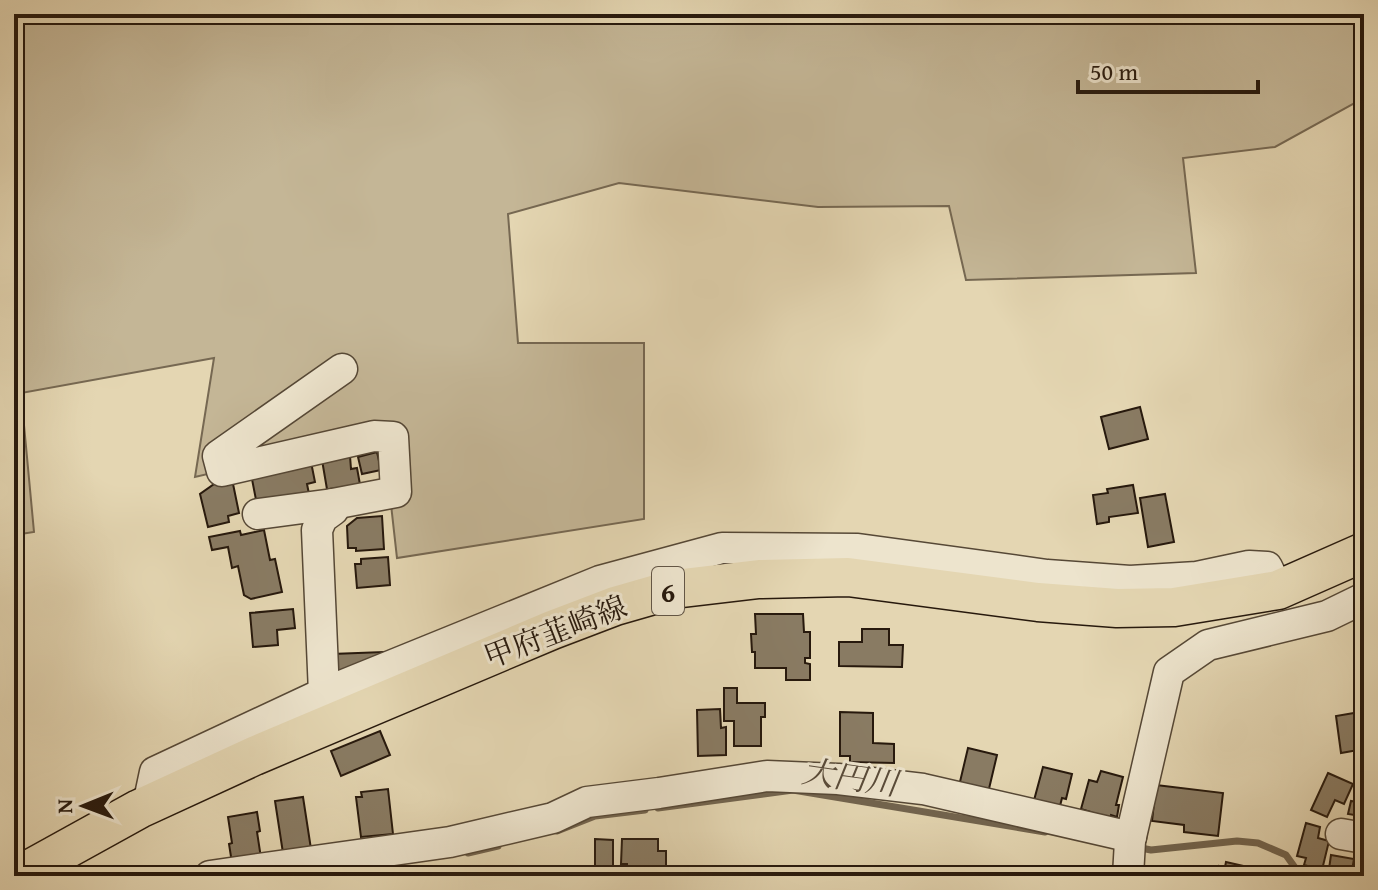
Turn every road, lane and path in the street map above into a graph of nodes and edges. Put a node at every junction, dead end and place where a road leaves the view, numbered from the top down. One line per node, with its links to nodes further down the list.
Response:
1 (342, 369): 2 (street)
2 (333, 504): 3 (street); 7 (street)
3 (258, 514)
4 (1364, 552): 5 (main road, 甲府韮崎線 / 6)
5 (1278, 590): 7 (street); 8 (main road, 甲府韮崎線 / 6)
6 (1364, 598): 9 (street)
7 (324, 693): 8 (street)
8 (148, 805): 11 (main road, 甲府韮崎線 / 6)
9 (1129, 852): 10 (street)
10 (357, 864): 12 (street)
11 (21, 876)
12 (210, 876)

